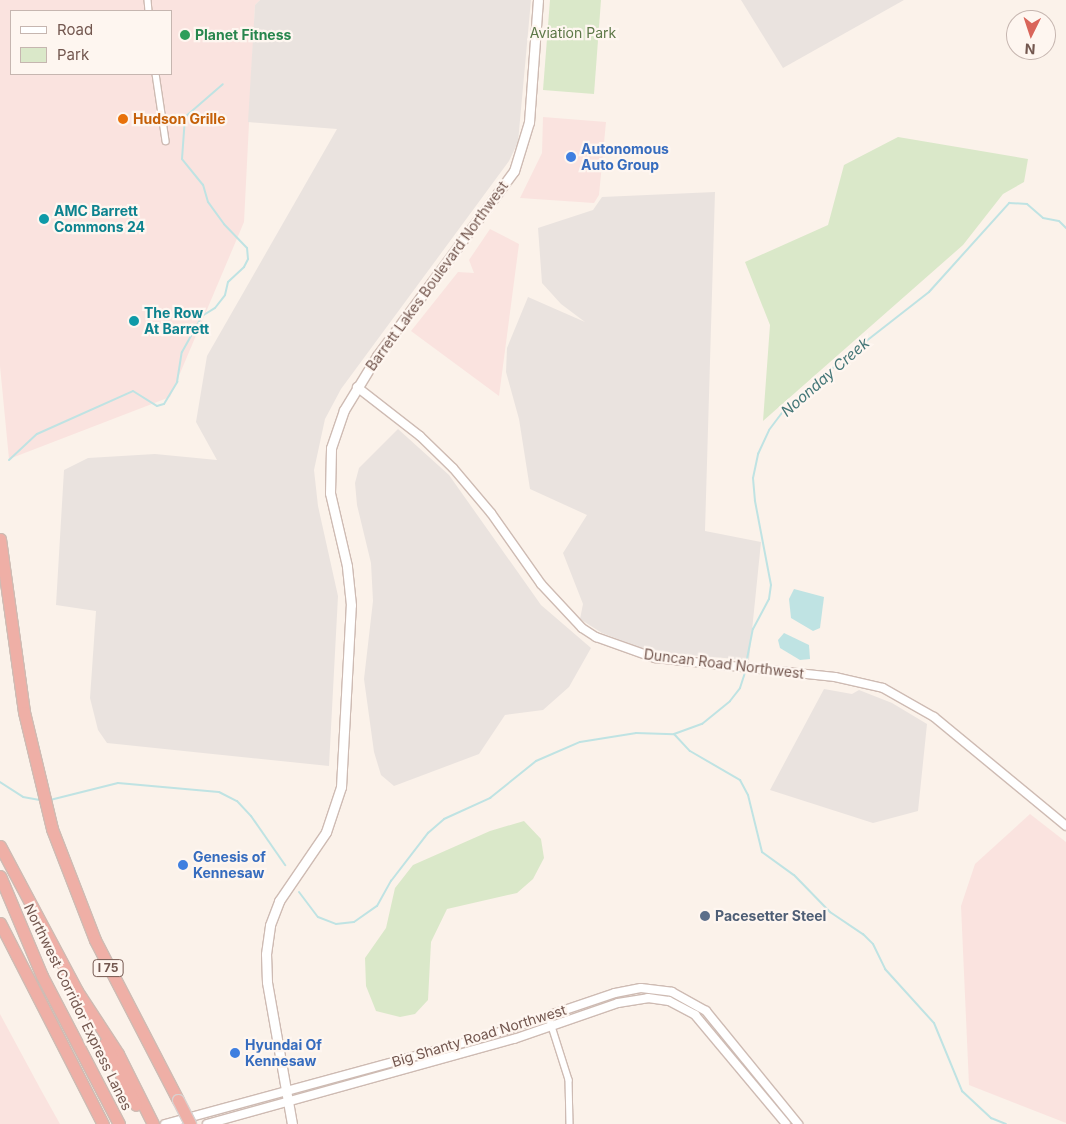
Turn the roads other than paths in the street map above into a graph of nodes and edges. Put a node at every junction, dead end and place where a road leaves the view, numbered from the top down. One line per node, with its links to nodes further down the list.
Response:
1 (538, 0): 4 (main road, Barrett Lakes Boulevard Northwest)
2 (156, 75): 3 (street)
3 (166, 141)
4 (357, 387): 6 (street, Duncan Road Northwest); 13 (main road, Barrett Lakes Boulevard Northwest)
5 (0, 539): 20 (highway, I 75, bridge)
6 (1066, 826)
7 (0, 846): 11 (highway)
8 (0, 876): 15 (highway, Northwest Corridor Express Lanes)
9 (0, 923): 16 (highway)
10 (549, 1017): 12 (street); 13 (street, Big Shanty Road Northwest); 25 (street, Big Shanty Road Northwest)
11 (98, 1025): 17 (highway); 18 (highway)
12 (552, 1026): 14 (street, Big Shanty Road Northwest); 23 (street); 24 (street, Big Shanty Road Northwest)
13 (286, 1091): 14 (main road, Barrett Lakes Boulevard Northwest); 19 (street, Big Shanty Road Northwest)
14 (288, 1102): 21 (street, Big Shanty Road Northwest); 22 (main road, Barrett Lakes Boulevard Northwest)
15 (116, 1119)
16 (102, 1123)
17 (145, 1124)
18 (152, 1124)
19 (165, 1124)
20 (190, 1124)
21 (207, 1124)
22 (292, 1124)
23 (570, 1124)
24 (786, 1124)
25 (798, 1124)

